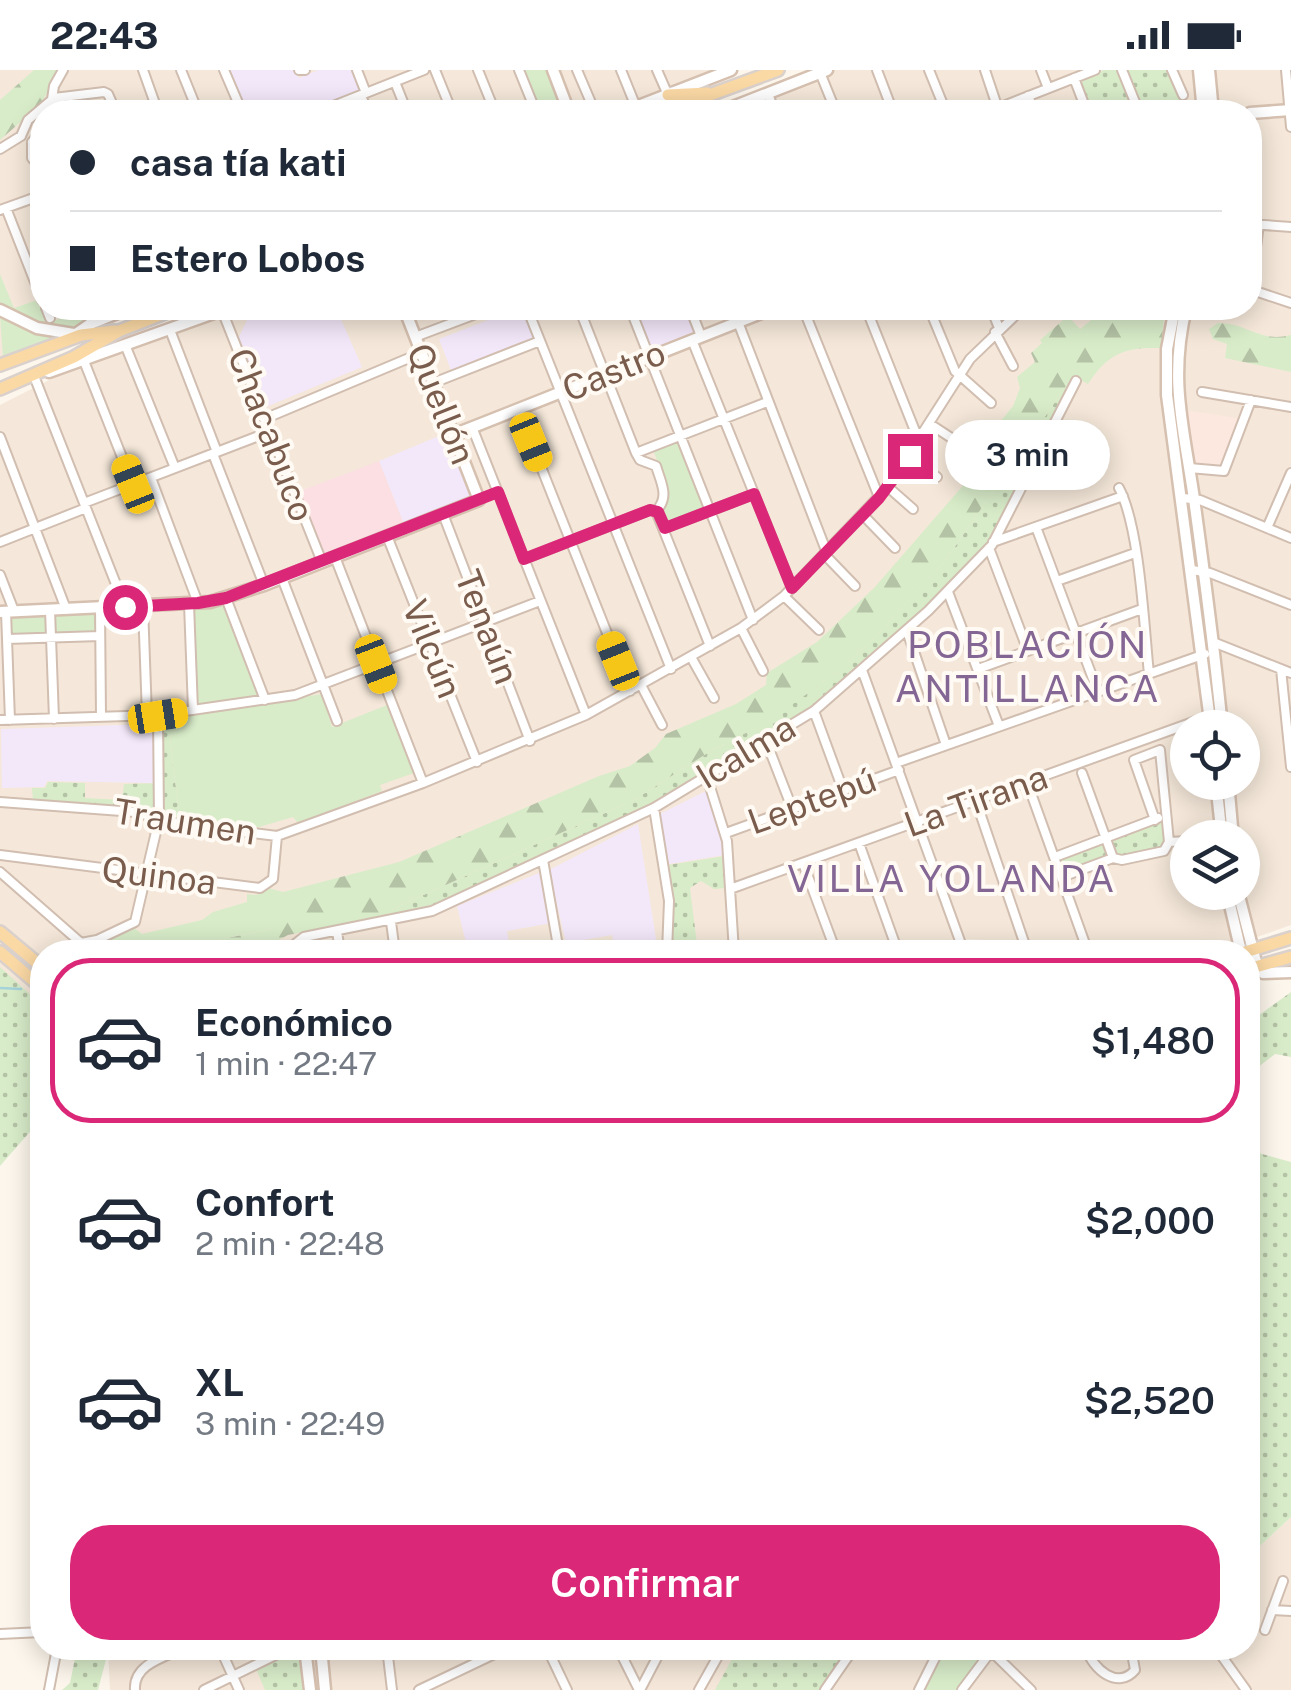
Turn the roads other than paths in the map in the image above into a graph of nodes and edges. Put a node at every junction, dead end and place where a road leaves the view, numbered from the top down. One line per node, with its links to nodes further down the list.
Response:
1 (63, 70): 37 (street)
2 (143, 70): 40 (street)
3 (181, 70): 41 (street)
4 (224, 70): 42 (street)
5 (357, 70): 32 (street)
6 (423, 70): 29 (street)
7 (435, 70): 46 (street)
8 (478, 70): 47 (street)
9 (519, 70): 48 (street)
10 (554, 70): 49 (street)
11 (578, 70): 50 (street)
12 (621, 70): 51 (street)
13 (658, 70): 34 (street)
14 (731, 70): 27 (street)
15 (778, 70): 31 (main road)
16 (878, 70): 57 (street)
17 (929, 70): 58 (street)
18 (985, 70): 59 (street)
19 (1041, 70): 30 (street)
20 (1094, 70): 28 (street)
21 (1122, 70): 63 (street)
22 (1172, 70): 35 (street)
23 (1199, 70): 64 (street)
24 (1209, 70): 65 (street)
25 (1286, 70): 66 (street)
26 (822, 71): 33 (street); 56 (street)
27 (706, 75): 34 (street)
28 (1074, 78): 30 (street); 62 (street)
29 (395, 82): 32 (street); 45 (street)
30 (1048, 88): 36 (street)
31 (722, 92): 34 (main road); 53 (main road)
32 (363, 94): 43 (street); 44 (street)
33 (768, 94): 54 (street); 55 (street)
34 (668, 95): 52 (street)
35 (1183, 95)
36 (1028, 96): 60 (street); 61 (street)
37 (54, 98): 38 (street); 39 (street)
38 (52, 100)
39 (111, 100)
40 (154, 100)
41 (193, 100)
42 (237, 100)
43 (350, 100)
44 (365, 100)
45 (402, 100)
46 (447, 100)
47 (490, 100)
48 (531, 100)
49 (565, 100)
50 (590, 100)
51 (633, 100)
52 (656, 100)
53 (701, 100)
54 (753, 100)
55 (770, 100)
56 (832, 100)
57 (889, 100)
58 (941, 100)
59 (996, 100)
60 (1020, 100)
61 (1030, 100)
62 (1082, 100)
63 (1133, 100)
64 (1202, 100)
65 (1212, 100)
66 (1290, 110): 67 (street); 69 (street)
67 (1262, 111)
68 (30, 118): 70 (street)
69 (1291, 127)
70 (21, 136): 71 (street); 72 (street)
71 (30, 141)
72 (0, 149)
73 (30, 199): 74 (street)
74 (3, 208): 77 (street)
75 (1262, 225): 76 (street)
76 (1291, 227)
77 (30, 272)
78 (1262, 293): 79 (street)
79 (1291, 304)
80 (0, 310): 105 (street)
81 (91, 320): 101 (street)
82 (99, 320): 101 (street)
83 (147, 320): 104 (main road)
84 (195, 320): 102 (street)
85 (228, 320): 129 (street, Chacabuco)
86 (409, 320): 106 (street, Quellón)
87 (460, 320): 106 (street)
88 (532, 320): 108 (street)
89 (585, 320): 115 (street)
90 (635, 320): 111 (street)
91 (692, 320): 107 (street)
92 (743, 320): 100 (street, Castro)
93 (808, 320): 152 (street)
94 (871, 320): 136 (street)
95 (934, 320): 117 (street)
96 (995, 320): 103 (street)
97 (1009, 320): 103 (street, Traumen)
98 (1173, 320): 153 (street)
99 (1184, 320): 143 (street)
100 (738, 322): 107 (street, Castro); 124 (street)
101 (92, 323): 105 (street)
102 (170, 330): 109 (street); 139 (street)
103 (997, 330): 114 (street); 117 (street, Traumen)
104 (119, 331): 105 (main road); 116 (main road)
105 (75, 336): 113 (main road)
106 (415, 337): 110 (street, Quellón)
107 (696, 338): 111 (street, Castro); 128 (street)
108 (540, 341): 119 (street); 121 (street)
109 (126, 347): 112 (street); 142 (street)
110 (422, 353): 119 (street, Quellón); 129 (street)
111 (650, 356): 115 (street, Castro); 134 (street)
112 (84, 361): 116 (street); 148 (street)
113 (1, 363): 120 (main road)
114 (1013, 366)
115 (606, 374): 121 (street, Castro); 140 (street)
116 (34, 376): 120 (main road); 155 (street)
117 (958, 376): 125 (street); 130 (street, Traumen)
118 (1076, 381): 144 (street, Icalma)
119 (433, 383): 133 (street, Quellón)
120 (5, 387)
121 (560, 392): 127 (street, Castro); 161 (street)
122 (1202, 392): 123 (street)
123 (1251, 400): 126 (street); 143 (street)
124 (768, 402): 128 (street); 173 (street)
125 (990, 402)
126 (1291, 407)
127 (518, 409): 131 (street, Castro); 168 (street)
128 (724, 419): 134 (street); 151 (street)
129 (264, 420): 132 (street, Chacabuco)
130 (930, 424): 136 (street, Traumen); 137 (street)
131 (472, 427): 133 (street, Castro); 150 (street)
132 (269, 432): 139 (street); 176 (street, Chacabuco)
133 (453, 434): 154 (street, Quellón)
134 (681, 436): 140 (street); 158 (street)
135 (0, 437): 163 (street)
136 (919, 441): 141 (street, Traumen)
137 (962, 445)
138 (1085, 448): 144 (street)
139 (215, 453): 142 (street); 181 (street)
140 (636, 453): 157 (street)
141 (910, 456): 146 (street); 149 (street, Traumen)
142 (175, 468): 147 (street)
143 (1189, 468): 153 (street)
144 (1029, 471): 170 (street, Icalma)
145 (1291, 473): 165 (street)
146 (938, 477)
147 (151, 478): 148 (street); 188 (street)
148 (133, 484): 155 (street)
149 (888, 488): 152 (street, Traumen); 156 (street)
150 (498, 492): 154 (street); 175 (street)
151 (754, 494): 158 (street); 183 (street)
152 (879, 498): 160 (street, Traumen)
153 (1188, 498): 165 (street); 177 (street)
154 (479, 500): 159 (street)
155 (85, 506): 163 (street); 191 (street)
156 (913, 509)
157 (656, 510): 161 (street); 164 (street)
158 (710, 511): 164 (street); 197 (street)
159 (443, 514): 166 (street); 198 (street, Tenaún)
160 (863, 516): 171 (street); 173 (street, Traumen)
161 (612, 525): 168 (street); 212 (street)
162 (1036, 526): 170 (street); 172 (street); 180 (street)
163 (35, 528): 169 (street); 193 (street)
164 (665, 528): 207 (street)
165 (1267, 528): 167 (street)
166 (387, 536): 174 (street); 206 (street, Vilcún)
167 (1291, 538)
168 (570, 541): 175 (street); 221 (street)
169 (0, 542)
170 (991, 545): 184 (street, Icalma); 209 (street)
171 (895, 548)
172 (1135, 553): 180 (street); 194 (street)
173 (826, 554): 182 (street); 183 (street, Traumen)
174 (335, 557): 176 (street); 211 (street)
175 (524, 559): 187 (street)
176 (322, 562): 179 (street)
177 (1198, 571): 189 (street); 208 (street)
178 (0, 575): 196 (street)
179 (282, 578): 181 (street); 220 (street)
180 (1057, 582): 202 (street)
181 (264, 585): 186 (street)
182 (855, 586)
183 (792, 588): 185 (street, Traumen)
184 (948, 592): 201 (street, Icalma); 213 (street)
185 (784, 596): 197 (street, Traumen); 200 (street)
186 (226, 598): 188 (street); 224 (street)
187 (540, 601): 198 (street); 228 (street)
188 (193, 604): 190 (street); 225 (street)
189 (1291, 605)
190 (142, 606): 191 (street); 229 (street)
191 (125, 607): 192 (street)
192 (100, 608): 193 (street); 203 (street)
193 (66, 609): 195 (street)
194 (1142, 609): 202 (street); 218 (street)
195 (50, 610): 196 (street); 204 (street)
196 (7, 612): 205 (street)
197 (753, 620): 199 (street, Traumen)
198 (484, 622): 206 (street); 238 (street, Tenaún)
199 (741, 628): 207 (street, Traumen); 215 (street)
200 (819, 630)
201 (906, 631): 216 (street, Icalma); 240 (street)
202 (1076, 633): 209 (street); 222 (street)
203 (100, 636): 204 (street); 231 (street)
204 (51, 638): 205 (street); 232 (street)
205 (7, 639): 233 (street)
206 (430, 642): 211 (street); 241 (street, Vilcún)
207 (710, 646): 210 (street, Traumen)
208 (1210, 649): 214 (street); 218 (street, Leptepú); 227 (street)
209 (1028, 651): 213 (street)
210 (692, 657): 212 (street, Traumen); 223 (street)
211 (376, 664): 220 (street); 247 (street)
212 (670, 668): 219 (street, Traumen)
213 (978, 669): 236 (street)
214 (1281, 669): 217 (street); 243 (street)
215 (763, 670)
216 (862, 670): 226 (street, Icalma); 242 (street)
217 (1291, 673)
218 (1148, 674): 222 (street, Leptepú)
219 (641, 685): 221 (street, Traumen); 235 (street)
220 (322, 686): 224 (street); 234 (street)
221 (630, 691): 228 (street, Traumen)
222 (1098, 692): 236 (street, Leptepú)
223 (714, 698)
224 (265, 700): 225 (street)
225 (193, 710): 230 (street)
226 (814, 710): 239 (street, Icalma); 248 (street)
227 (1214, 710)
228 (586, 715): 238 (street, Traumen)
229 (147, 716): 230 (street); 231 (street)
230 (158, 716): 254 (street)
231 (101, 717): 232 (street)
232 (54, 719): 233 (street)
233 (5, 720)
234 (337, 722)
235 (662, 725)
236 (999, 726): 240 (street, Leptepú)
237 (1170, 733): 246 (street, La Tirana)
238 (530, 741): 241 (street, Traumen)
239 (766, 741): 245 (street, Icalma); 252 (street)
240 (946, 745): 242 (street, Leptepú)
241 (478, 762): 247 (street, Traumen)
242 (897, 766): 248 (street, Leptepú); 256 (street)
243 (1291, 767)
244 (1082, 773): 259 (street)
245 (706, 774): 251 (street, Icalma); 257 (street)
246 (1027, 782): 249 (street, La Tirana); 263 (street)
247 (423, 783): 258 (street, Traumen)
248 (842, 790): 252 (street, Leptepú)
249 (976, 801): 256 (street, La Tirana); 288 (street)
250 (0, 802): 254 (street, Traumen)
251 (654, 808): 265 (street, Icalma); 283 (street)
252 (792, 808): 257 (street, Leptepú)
253 (1168, 815): 255 (street); 255 (street); 260 (street)
254 (160, 819): 258 (street, Traumen); 268 (street)
255 (1154, 820): 259 (street)
256 (918, 822): 261 (street, La Tirana); 287 (street)
257 (726, 833): 270 (street)
258 (277, 836): 268 (street, Quinoa)
259 (1106, 838): 263 (street); 264 (street)
260 (1168, 842): 264 (street)
261 (859, 843): 266 (street, La Tirana); 286 (street)
262 (0, 856): 268 (street, Quinoa)
263 (1055, 857): 269 (street)
264 (1114, 858): 269 (street)
265 (543, 860): 273 (street, Icalma); 282 (street)
266 (803, 863): 270 (street, La Tirana); 285 (street)
267 (0, 872): 277 (street)
268 (148, 876): 278 (street)
269 (1062, 877): 289 (street)
270 (730, 889): 284 (street)
271 (1233, 910): 290 (street)
272 (1240, 910): 291 (street)
273 (390, 922): 274 (street, Icalma); 281 (street)
274 (337, 931): 279 (street, Icalma); 280 (street)
275 (0, 932): 294 (main road)
276 (1291, 938): 292 (main road)
277 (77, 940)
278 (96, 940)
279 (300, 940)
280 (338, 940)
281 (393, 940)
282 (557, 940)
283 (667, 940)
284 (733, 940)
285 (832, 940)
286 (894, 940)
287 (959, 940)
288 (1024, 940)
289 (1084, 940)
290 (1242, 940)
291 (1244, 940)
292 (1260, 948)
293 (0, 952): 299 (main road)
294 (30, 957)
295 (1291, 958): 296 (main road)
296 (1260, 967)
297 (1260, 969): 298 (street)
298 (1291, 972)
299 (30, 978)
300 (1283, 1581): 301 (street)
301 (1272, 1610): 302 (street); 303 (street)
302 (1291, 1611)
303 (1265, 1630)
304 (30, 1633): 305 (street)
305 (0, 1634)
306 (55, 1660): 326 (street)
307 (160, 1660): 327 (street)
308 (225, 1660): 325 (street)
309 (265, 1660): 325 (street)
310 (307, 1660): 330 (street)
311 (321, 1660): 331 (street)
312 (388, 1660): 332 (street)
313 (482, 1660): 333 (street)
314 (553, 1660): 334 (street)
315 (624, 1660): 335 (street)
316 (656, 1660): 335 (street)
317 (716, 1660): 336 (street)
318 (846, 1660): 337 (street)
319 (934, 1660): 338 (street)
320 (982, 1660): 339 (street)
321 (1001, 1660): 340 (street)
322 (1093, 1660): 323 (street)
323 (1133, 1660)
324 (1225, 1660): 341 (street)
325 (232, 1676): 328 (street); 329 (street)
326 (49, 1690)
327 (135, 1690)
328 (204, 1690)
329 (239, 1690)
330 (310, 1690)
331 (325, 1690)
332 (392, 1690)
333 (419, 1690)
334 (567, 1690)
335 (640, 1690)
336 (699, 1690)
337 (825, 1690)
338 (919, 1690)
339 (962, 1690)
340 (1031, 1690)
341 (1246, 1690)

